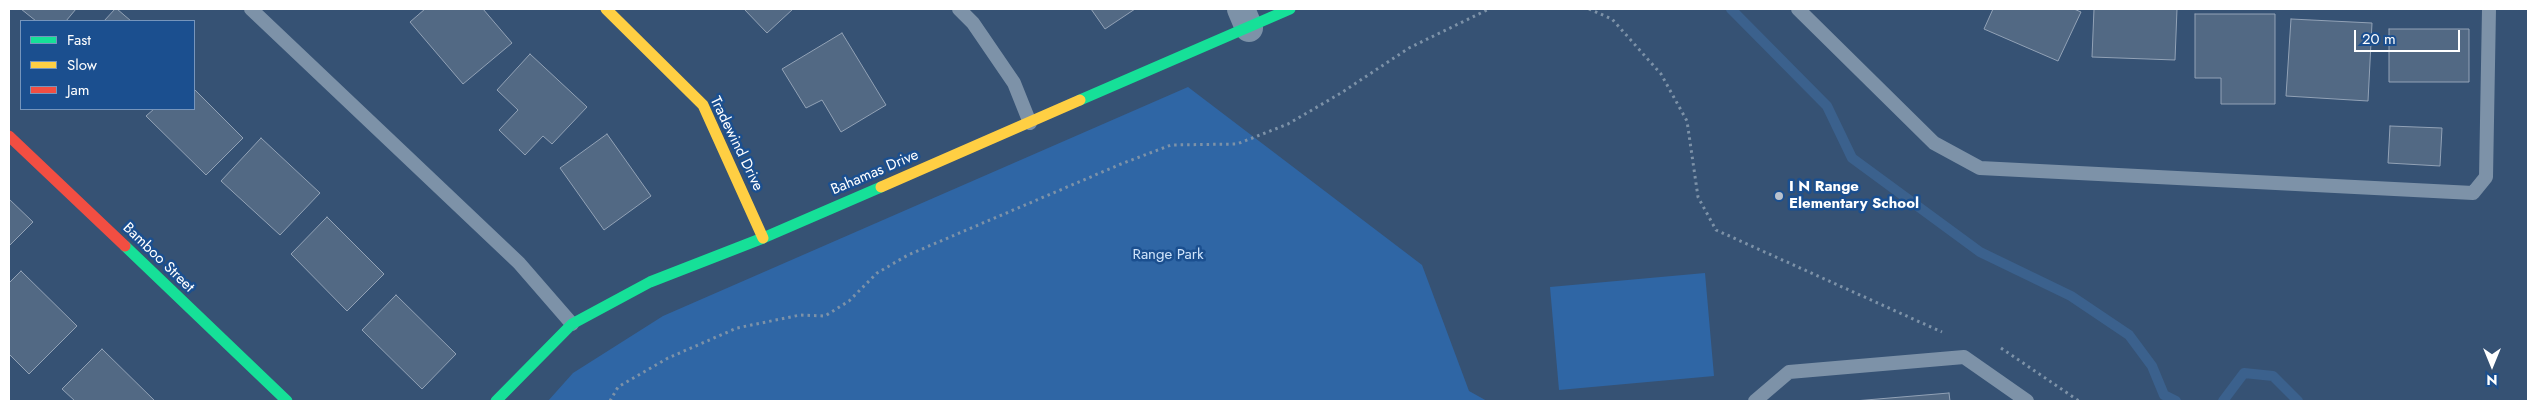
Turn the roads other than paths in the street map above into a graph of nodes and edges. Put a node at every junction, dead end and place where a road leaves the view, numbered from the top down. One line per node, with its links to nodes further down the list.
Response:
1 (251, 9): 11 (lane)
2 (606, 9): 10 (street, Tradewind Drive)
3 (960, 9): 8 (lane)
4 (1290, 9): 7 (street, Bahamas Drive)
5 (1798, 9): 6 (lane)
6 (2489, 9)
7 (1245, 18): 8 (street, Bahamas Drive)
8 (1030, 123): 10 (street, Bahamas Drive)
9 (9, 136): 12 (street, Bamboo Street)
10 (763, 238): 11 (street, Bahamas Drive)
11 (572, 324): 13 (street, Bahamas Drive)
12 (287, 401)
13 (496, 401)
14 (1755, 401): 15 (lane)
15 (2027, 401)

